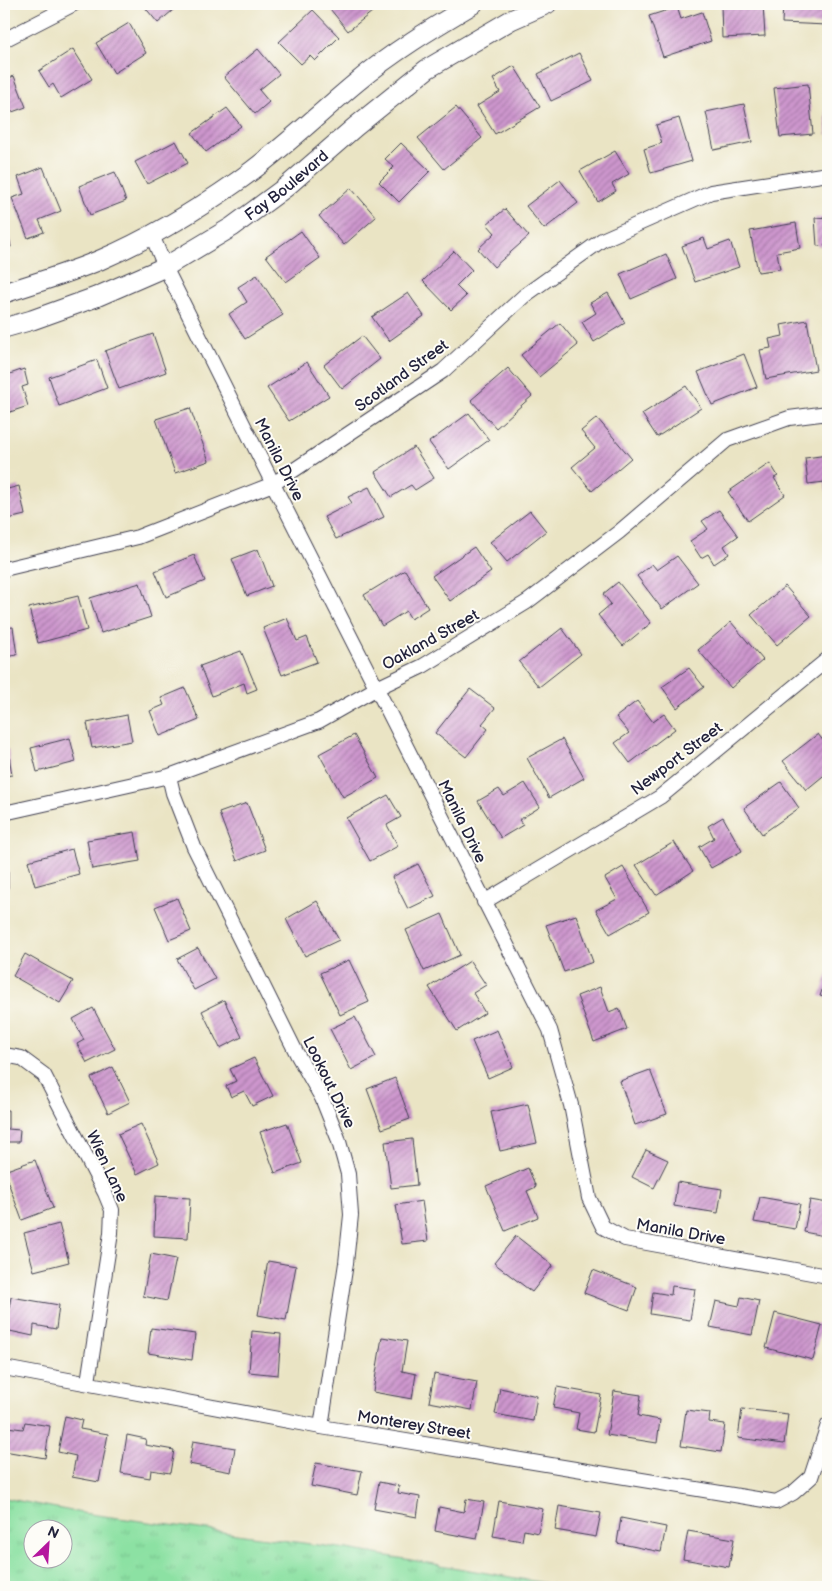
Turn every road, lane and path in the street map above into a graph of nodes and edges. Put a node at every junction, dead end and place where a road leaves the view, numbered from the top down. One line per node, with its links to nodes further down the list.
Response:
1 (74, 4): 4 (street)
2 (472, 4): 6 (main road, Fay Boulevard)
3 (547, 4): 7 (main road, Fay Boulevard)
4 (4, 40)
5 (828, 174): 11 (street, Scotland Street)
6 (152, 235): 7 (street, Manila Drive); 8 (main road, Fay Boulevard)
7 (165, 267): 9 (main road, Fay Boulevard); 11 (street, Manila Drive)
8 (4, 294)
9 (4, 328)
10 (828, 413): 14 (street, Oakland Street)
11 (273, 484): 12 (street, Scotland Street); 14 (street, Manila Drive)
12 (4, 569)
13 (828, 659): 17 (street, Newport Street)
14 (377, 688): 15 (street, Oakland Street); 17 (street, Manila Drive)
15 (169, 776): 16 (street, Oakland Street); 23 (street, Lookout Drive)
16 (4, 813)
17 (484, 902): 19 (street, Manila Drive)
18 (4, 1055): 21 (street, Wien Lane)
19 (828, 1276)
20 (4, 1368): 21 (street, Monterey Street)
21 (88, 1382): 23 (street, Monterey Street)
22 (828, 1424): 23 (street, Monterey Street)
23 (321, 1426)

